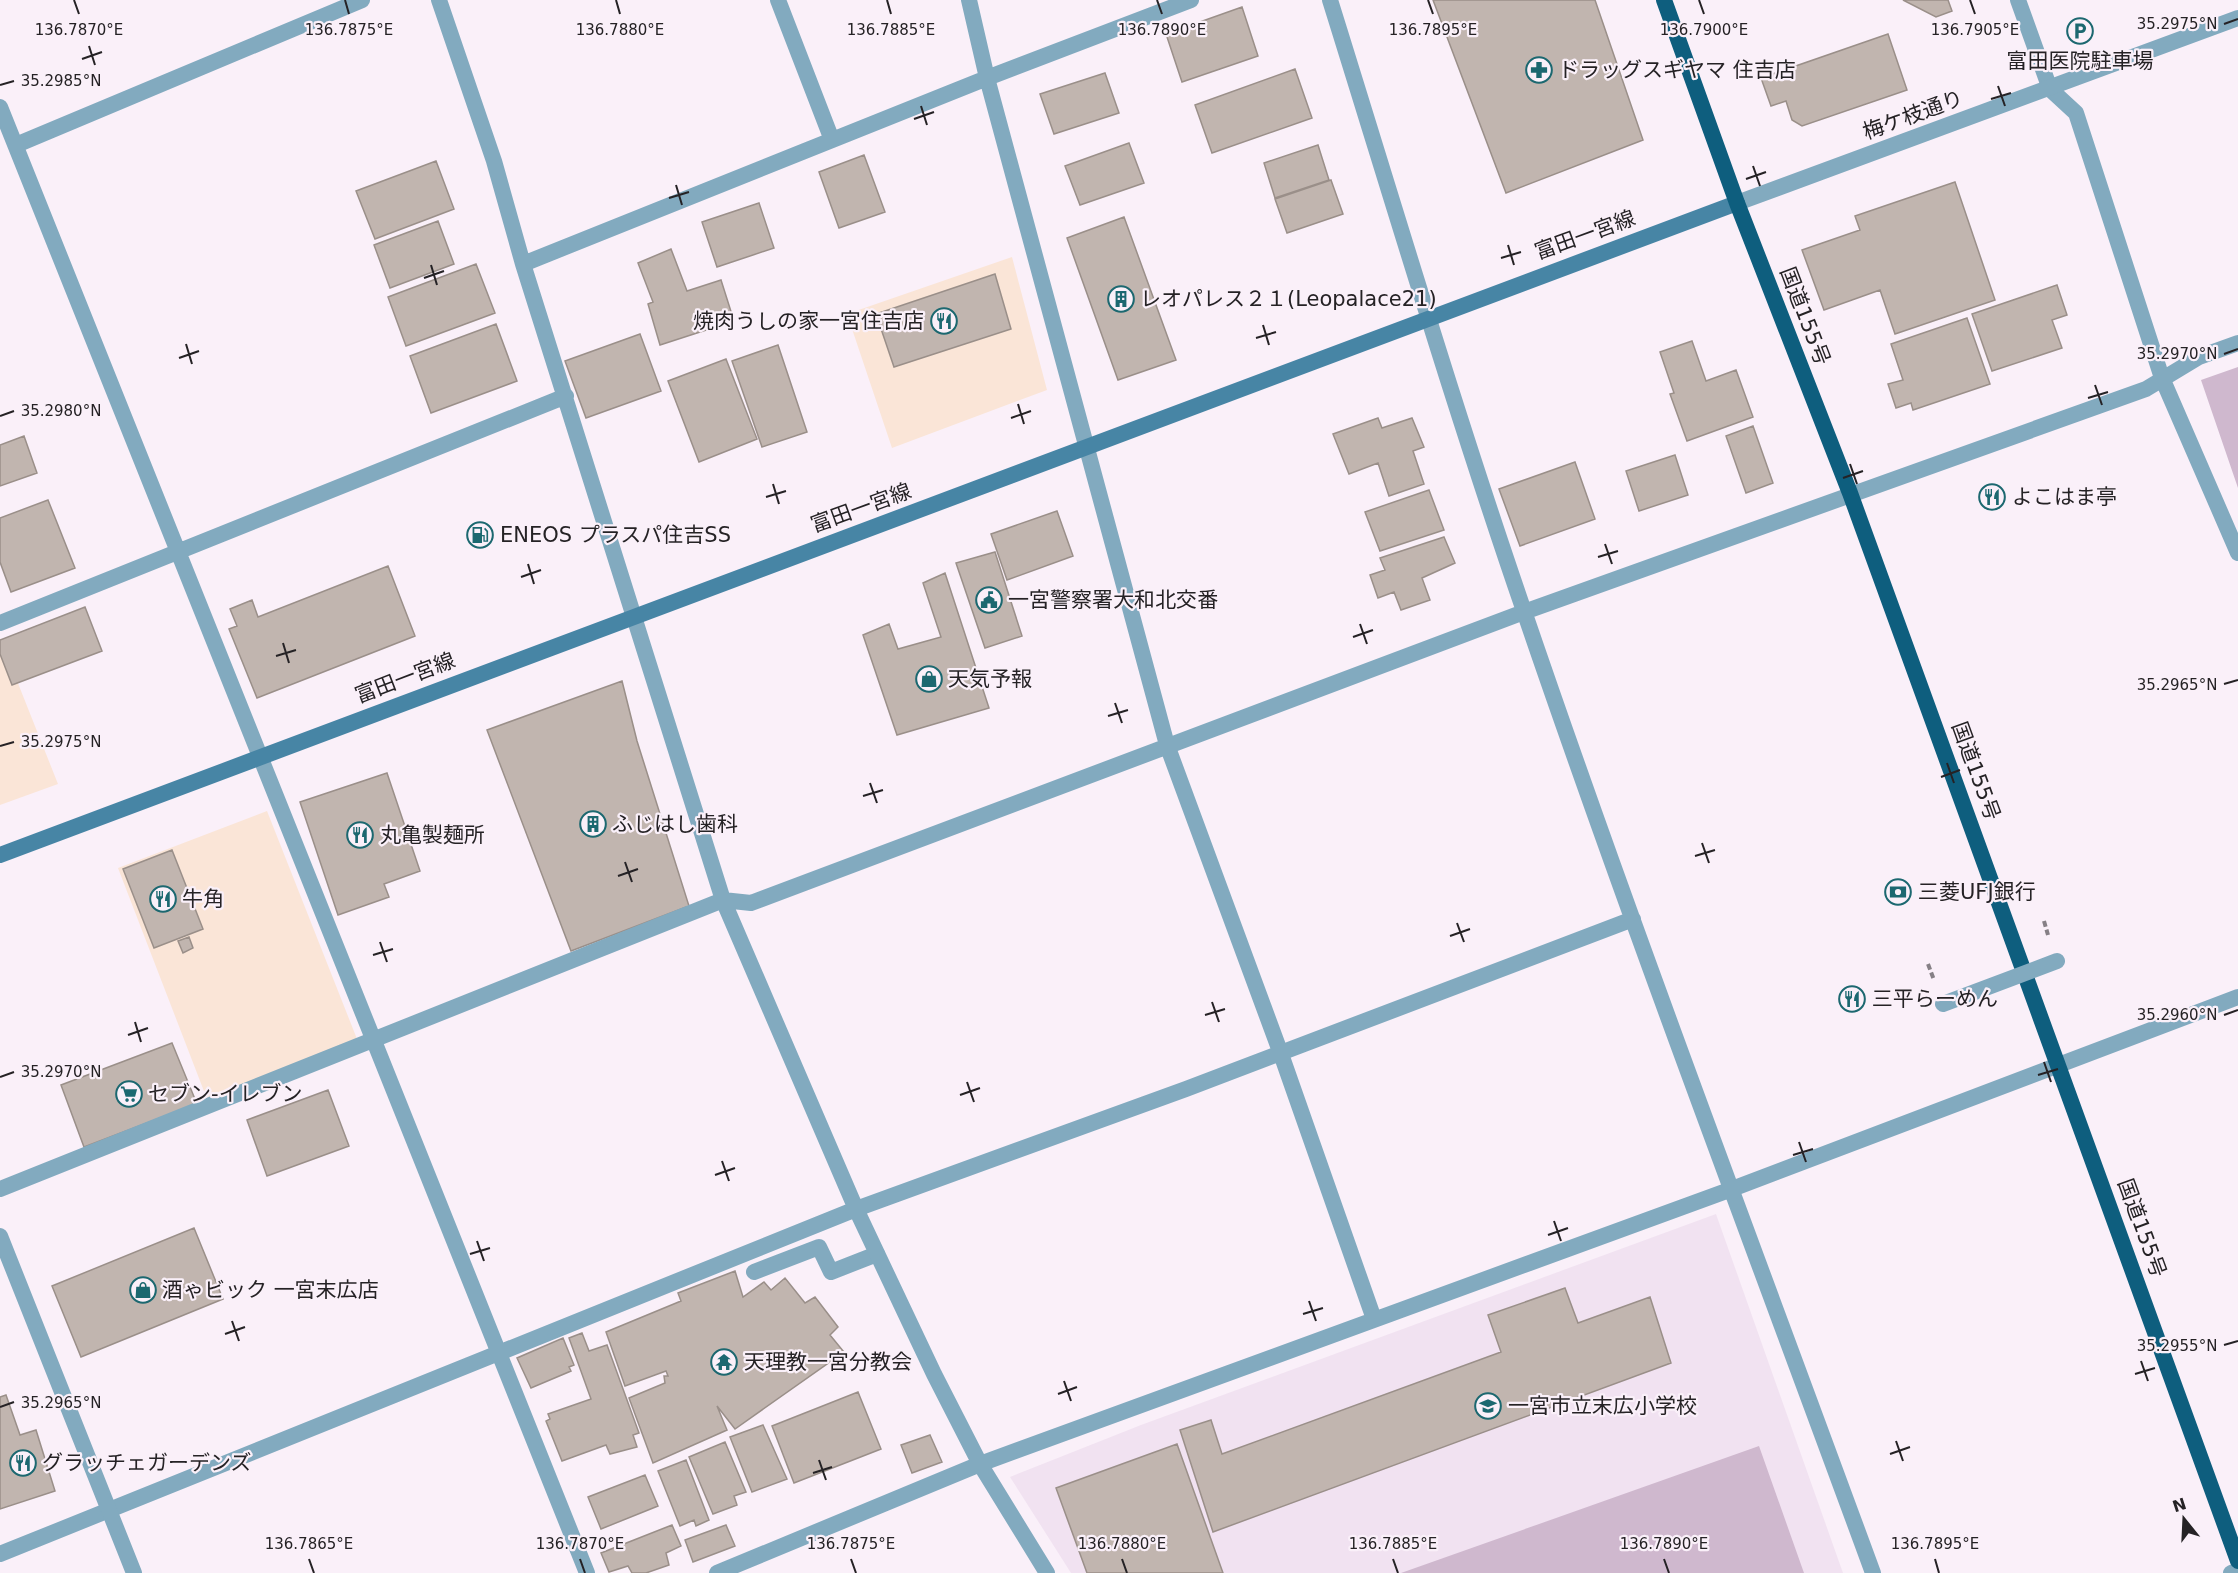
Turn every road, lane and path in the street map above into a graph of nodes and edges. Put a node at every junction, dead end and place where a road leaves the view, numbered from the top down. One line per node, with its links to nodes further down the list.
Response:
1 (362, 0): 14 (street)
2 (439, 0): 16 (street)
3 (778, 0): 13 (street)
4 (969, 0): 10 (street)
5 (1191, 0): 10 (street)
6 (1330, 0): 17 (street)
7 (1664, 0): 15 (highway, 国道155号)
8 (2018, 0): 11 (street)
9 (2238, 18): 11 (street, 梅ケ枝通り)
10 (987, 78): 13 (street); 21 (street)
11 (2050, 89): 15 (street, 梅ケ枝通り); 19 (street)
12 (0, 107): 14 (street)
13 (832, 140): 16 (street)
14 (16, 145): 23 (street)
15 (1737, 203): 17 (main road, 富田一宮線); 22 (highway, 国道155号)
16 (523, 264): 20 (street)
17 (1428, 317): 21 (main road, 富田一宮線); 25 (street)
18 (2238, 343): 19 (street)
19 (2162, 378): 22 (street); 24 (street)
20 (566, 396): 23 (street); 26 (street)
21 (1088, 447): 26 (main road, 富田一宮線); 28 (street)
22 (1850, 493): 25 (street); 38 (highway, 国道155号)
23 (177, 551): 27 (street); 29 (street)
24 (2238, 553)
25 (1524, 612): 28 (street); 32 (street)
26 (633, 616): 29 (main road, 富田一宮線); 31 (street)
27 (0, 623)
28 (1167, 745): 31 (street); 37 (street)
29 (260, 756): 30 (main road, 富田一宮線); 36 (street)
30 (0, 855)
31 (723, 900): 36 (street); 41 (street)
32 (1633, 920): 37 (street); 40 (street)
33 (2057, 961): 35 (street, bridge)
34 (2238, 997): 38 (street)
35 (1943, 1004)
36 (373, 1041): 39 (street); 46 (street)
37 (1281, 1054): 41 (street); 45 (street)
38 (2059, 1065): 40 (street); 50 (highway, 国道155号)
39 (0, 1189)
40 (1732, 1189): 45 (street); 56 (street)
41 (856, 1209): 43 (street); 46 (street)
42 (0, 1236): 48 (street)
43 (877, 1254): 44 (street); 47 (street)
44 (754, 1272)
45 (1374, 1320): 47 (street)
46 (499, 1352): 48 (street); 53 (street)
47 (980, 1464): 54 (street); 55 (street)
48 (109, 1510): 49 (street); 52 (street)
49 (0, 1554)
50 (2238, 1561)
51 (2238, 1570): 57 (street)
52 (134, 1573)
53 (587, 1573)
54 (717, 1573)
55 (1047, 1573)
56 (1873, 1573)
57 (2231, 1573)

